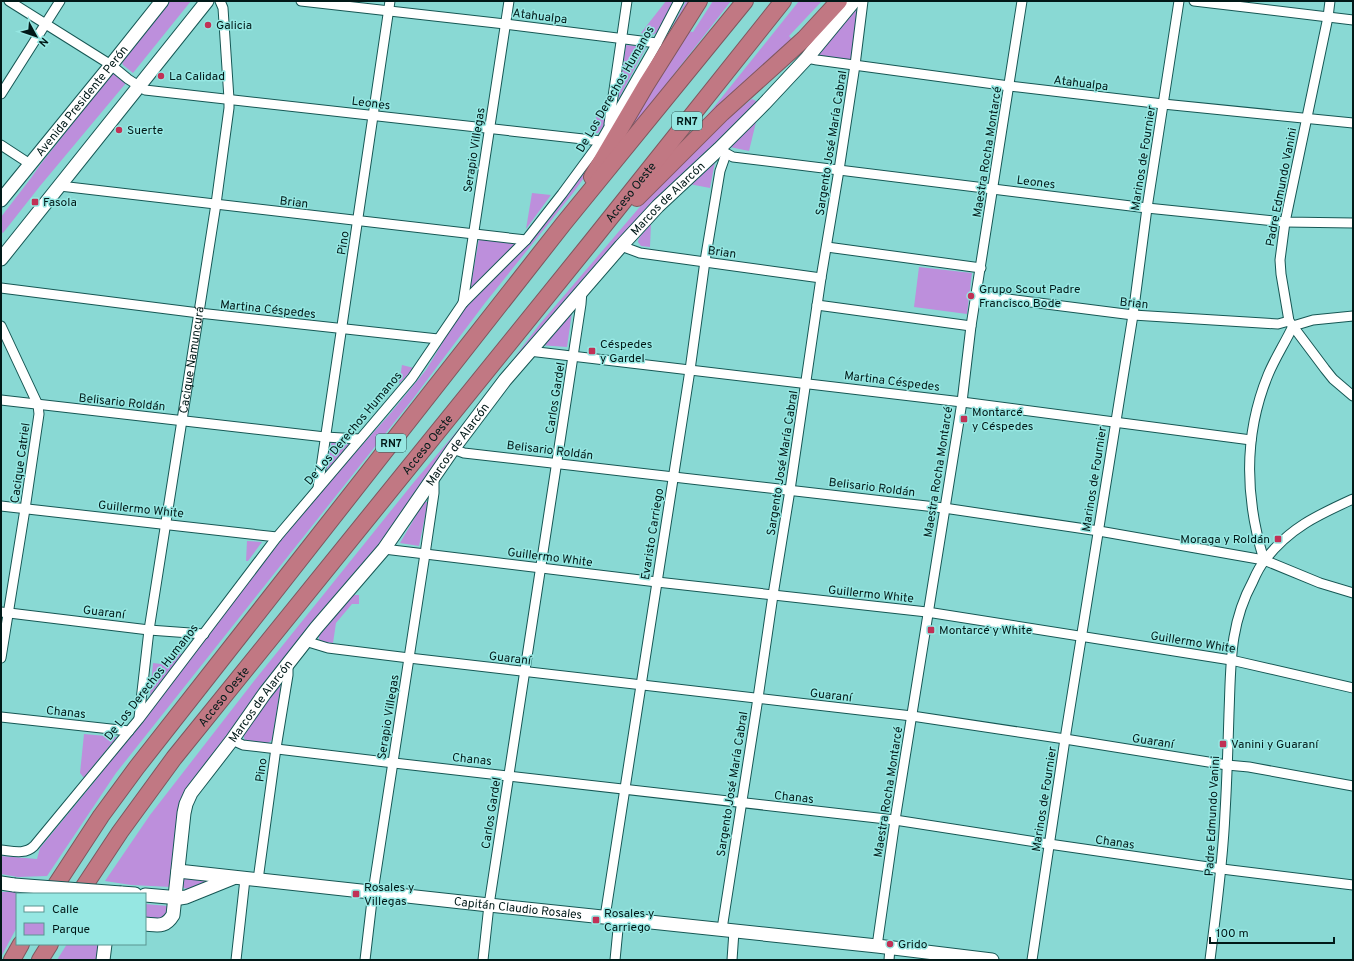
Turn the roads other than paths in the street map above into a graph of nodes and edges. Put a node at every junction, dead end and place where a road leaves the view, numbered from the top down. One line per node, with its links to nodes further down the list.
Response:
1 (8, 1): 24 (street)
2 (60, 1): 24 (street)
3 (162, 1): 29 (street, Avenida Presidente Perón)
4 (207, 1): 32 (street)
5 (220, 1): 34 (street, Cacique Namuncurá)
6 (301, 1): 21 (street, Atahualpa)
7 (390, 1): 21 (street, Pino)
8 (509, 1): 25 (street, Serapio Villegas)
9 (627, 1): 26 (street)
10 (679, 1): 27 (street, De Los Derechos Humanos)
11 (699, 1): 54 (highway)
12 (745, 1): 54 (highway, Acceso Oeste / RN7)
13 (782, 1): 57 (highway, Acceso Oeste / RN7)
14 (839, 1): 57 (highway)
15 (854, 1): 28 (street, Marcos de Alarcón)
16 (863, 1): 30 (street, Sargento José María Cabral)
17 (1022, 1): 31 (street, Maestra Rocha Montarcé)
18 (1179, 1): 35 (street, Marinos de Fournier)
19 (1194, 1): 22 (street)
20 (1330, 1): 22 (street, Padre Edmundo Vanini)
21 (389, 11): 25 (street, Atahualpa); 36 (street, Pino)
22 (1328, 17): 23 (street); 37 (street, Padre Edmundo Vanini)
23 (1353, 20)
24 (45, 24): 29 (street); 33 (street)
25 (505, 24): 26 (street, Atahualpa); 39 (street, Serapio Villegas)
26 (621, 39): 27 (street, Atahualpa); 40 (street)
27 (657, 43): 40 (street, De Los Derechos Humanos)
28 (807, 58): 30 (street, Atahualpa); 43 (street, Marcos de Alarcón)
29 (111, 65): 32 (street); 44 (street, Avenida Presidente Perón)
30 (855, 65): 31 (street, Atahualpa); 45 (street, Sargento José María Cabral)
31 (1009, 86): 35 (street, Atahualpa); 47 (street, Maestra Rocha Montarcé)
32 (140, 87): 34 (street, Leones); 46 (street)
33 (1, 94)
34 (229, 99): 36 (street, Leones); 49 (street, Cacique Namuncurá)
35 (1163, 104): 37 (street, Atahualpa); 50 (street, Marinos de Fournier)
36 (373, 115): 39 (street, Leones); 51 (street, Pino)
37 (1306, 119): 38 (street, Atahualpa); 52 (street, Padre Edmundo Vanini)
38 (1353, 123)
39 (489, 129): 41 (street, Leones); 55 (street, Serapio Villegas)
40 (608, 129): 41 (street, De Los Derechos Humanos)
41 (601, 141): 56 (street, De Los Derechos Humanos)
42 (1, 145): 44 (street)
43 (723, 152): 45 (street, Leones); 58 (street, Marcos de Alarcón); 61 (street, Evaristo Carriego)
44 (30, 164): 48 (street, Avenida Presidente Perón)
45 (839, 170): 47 (street, Leones); 59 (street, Sargento José María Cabral)
46 (60, 186): 49 (street, Brian); 60 (street)
47 (994, 188): 50 (street, Leones); 62 (street, Maestra Rocha Montarcé)
48 (1, 200)
49 (216, 204): 51 (street, Brian); 69 (street, Cacique Namuncurá)
50 (1147, 208): 52 (street, Leones); 70 (street, Marinos de Fournier)
51 (358, 221): 55 (street, Brian); 75 (street, Pino)
52 (1285, 222): 53 (street, Leones); 72 (street, Padre Edmundo Vanini)
53 (1353, 223)
54 (564, 224): 146 (highway, Acceso Oeste / RN7)
55 (474, 233): 56 (street, Brian); 67 (street, Serapio Villegas)
56 (526, 240): 67 (street, De Los Derechos Humanos)
57 (591, 242): 147 (highway, Acceso Oeste / RN7)
58 (621, 246): 61 (street, Brian); 65 (street, Marcos de Alarcón)
59 (826, 247): 62 (street); 63 (street, Sargento José María Cabral)
60 (1, 259)
61 (705, 262): 63 (street, Brian); 79 (street, Evaristo Carriego)
62 (981, 268): 66 (street, Maestra Rocha Montarcé)
63 (821, 278): 68 (street, Sargento José María Cabral)
64 (1, 288): 69 (street, Martina Céspedes)
65 (582, 291): 77 (street, Marcos de Alarcón); 78 (street, Carlos Gardel)
66 (976, 295): 70 (street, Brian); 74 (street, Maestra Rocha Montarcé)
67 (463, 303): 76 (street, De Los Derechos Humanos)
68 (817, 305): 74 (street); 80 (street, Sargento José María Cabral)
69 (199, 313): 75 (street, Martina Céspedes); 85 (street, Cacique Namuncurá)
70 (1133, 315): 72 (street, Brian); 86 (street, Marinos de Fournier)
71 (1353, 316): 72 (street, Brian)
72 (1291, 324): 81 (street); 89 (street)
73 (1, 326): 84 (street, Cacique Catriel)
74 (971, 326): 83 (street, Maestra Rocha Montarcé)
75 (342, 329): 76 (street, Martina Céspedes); 87 (street, Pino)
76 (438, 339): 88 (street, De Los Derechos Humanos)
77 (529, 351): 78 (street, Martina Céspedes); 90 (street, Marcos de Alarcón)
78 (574, 356): 79 (street, Martina Céspedes); 91 (street, Carlos Gardel)
79 (690, 370): 80 (street, Martina Céspedes); 93 (street, Evaristo Carriego)
80 (806, 383): 83 (street, Martina Céspedes); 95 (street, Sargento José María Cabral)
81 (1353, 396)
82 (1, 400): 84 (street, Belisario Roldán)
83 (962, 402): 86 (street, Martina Céspedes); 98 (street, Maestra Rocha Montarcé)
84 (38, 405): 85 (street, Belisario Roldán); 99 (street, Cacique Catriel)
85 (183, 421): 87 (street, Belisario Roldán); 100 (street, Cacique Namuncurá)
86 (1115, 421): 89 (street, Martina Céspedes); 101 (street, Marinos de Fournier)
87 (325, 437): 88 (street, Belisario Roldán); 94 (street, Pino)
88 (360, 439): 94 (street, De Los Derechos Humanos)
89 (1251, 440): 105 (street)
90 (452, 450): 91 (street, Belisario Roldán); 92 (street, Marcos de Alarcón)
91 (556, 463): 93 (street, Belisario Roldán); 106 (street, Carlos Gardel)
92 (434, 477): 103 (street, Marcos de Alarcón); 104 (street, Serapio Villegas)
93 (673, 477): 95 (street, Belisario Roldán); 107 (street, Evaristo Carriego)
94 (318, 488): 102 (street, De Los Derechos Humanos)
95 (790, 490): 98 (street, Belisario Roldán); 109 (street, Sargento José María Cabral)
96 (1353, 499): 105 (street, Padre Edmundo Vanini)
97 (1, 506): 99 (street, Guillermo White)
98 (944, 508): 101 (street, Belisario Roldán); 111 (street, Maestra Rocha Montarcé)
99 (25, 509): 100 (street, Guillermo White); 110 (street, Cacique Catriel)
100 (166, 524): 102 (street, Guillermo White); 112 (street, Cacique Namuncurá)
101 (1099, 531): 105 (street, Belisario Roldán); 114 (street, Marinos de Fournier)
102 (278, 537): 113 (street, De Los Derechos Humanos)
103 (384, 549): 104 (street, Guillermo White); 115 (street, Marcos de Alarcón)
104 (425, 554): 106 (street, Guillermo White); 117 (street, Serapio Villegas)
105 (1264, 560): 108 (street, Belisario Roldán); 118 (street, Padre Edmundo Vanini)
106 (542, 568): 107 (street, Guillermo White); 120 (street, Carlos Gardel)
107 (657, 582): 109 (street, Guillermo White); 121 (street, Evaristo Carriego)
108 (1353, 593)
109 (773, 595): 111 (street, Guillermo White); 123 (street, Sargento José María Cabral)
110 (4, 612): 112 (street, Guaraní); 116 (street, Cacique Catriel)
111 (927, 612): 114 (street, Guillermo White); 124 (street, Maestra Rocha Montarcé)
112 (150, 630): 113 (street, Guaraní); 126 (street, Cacique Namuncurá)
113 (204, 634): 126 (street, De Los Derechos Humanos)
114 (1082, 636): 118 (street, Guillermo White); 128 (street, Marinos de Fournier)
115 (305, 641): 117 (street, Guaraní); 119 (street, Marcos de Alarcón)
116 (1, 658)
117 (409, 658): 120 (street, Guaraní); 131 (street, Serapio Villegas)
118 (1231, 660): 122 (street, Guillermo White); 132 (street, Padre Edmundo Vanini)
119 (288, 664): 129 (street, Marcos de Alarcón); 130 (street, Pino)
120 (525, 672): 121 (street, Guaraní); 133 (street, Carlos Gardel)
121 (641, 684): 123 (street, Guaraní); 135 (street, Evaristo Carriego)
122 (1353, 688)
123 (758, 698): 124 (street, Guaraní); 136 (street, Sargento José María Cabral)
124 (912, 716): 128 (street, Guaraní); 137 (street, Maestra Rocha Montarcé)
125 (1, 717): 127 (street, Chanas)
126 (139, 719): 127 (street, De Los Derechos Humanos)
127 (129, 731): 139 (street, De Los Derechos Humanos)
128 (1066, 739): 132 (street, Guaraní); 138 (street, Marinos de Fournier)
129 (232, 740): 130 (street, Chanas); 141 (street, Marcos de Alarcón)
130 (276, 748): 131 (street, Chanas); 142 (street, Pino)
131 (394, 763): 133 (street, Chanas); 145 (street, Serapio Villegas)
132 (1227, 765): 134 (street, Guaraní); 140 (street, Padre Edmundo Vanini)
133 (509, 775): 135 (street, Chanas); 151 (street, Carlos Gardel)
134 (1353, 786)
135 (624, 790): 136 (street, Chanas); 152 (street, Evaristo Carriego)
136 (741, 803): 137 (street, Chanas); 155 (street, Sargento José María Cabral)
137 (895, 820): 138 (street, Chanas); 159 (street, Maestra Rocha Montarcé)
138 (1050, 844): 140 (street, Chanas); 169 (street, Marinos de Fournier)
139 (1, 850)
140 (1222, 869): 144 (street, Chanas); 170 (street, Padre Edmundo Vanini)
141 (178, 871): 142 (street, Capitán Claudio Rosales); 150 (street, Marcos de Alarcón)
142 (246, 879): 145 (street, Capitán Claudio Rosales); 150 (street, Capitán Claudio Rosales); 163 (street, Pino)
143 (1, 883): 148 (street, bridge)
144 (1353, 885)
145 (373, 892): 151 (street, Capitán Claudio Rosales); 164 (street, Serapio Villegas)
146 (51, 893)
147 (80, 893)
148 (121, 893)
149 (146, 895): 150 (street, Capitán Claudio Rosales)
150 (175, 898): 154 (street, Marcos de Alarcón)
151 (489, 905): 152 (street, Capitán Claudio Rosales); 165 (street, Carlos Gardel)
152 (605, 917): 153 (street, Capitán Claudio Rosales)
153 (619, 919): 155 (street, Capitán Claudio Rosales); 166 (street)
154 (146, 924)
155 (728, 930): 159 (street, Capitán Claudio Rosales); 167 (street, Sargento José María Cabral)
156 (20, 945): 160 (highway)
157 (49, 945): 161 (highway)
158 (105, 945): 162 (street)
159 (886, 951): 168 (street, Capitán Claudio Rosales)
160 (12, 960)
161 (40, 960)
162 (103, 960)
163 (236, 960)
164 (366, 960)
165 (483, 960)
166 (615, 960)
167 (732, 960)
168 (992, 960)
169 (1032, 960)
170 (1210, 960)

